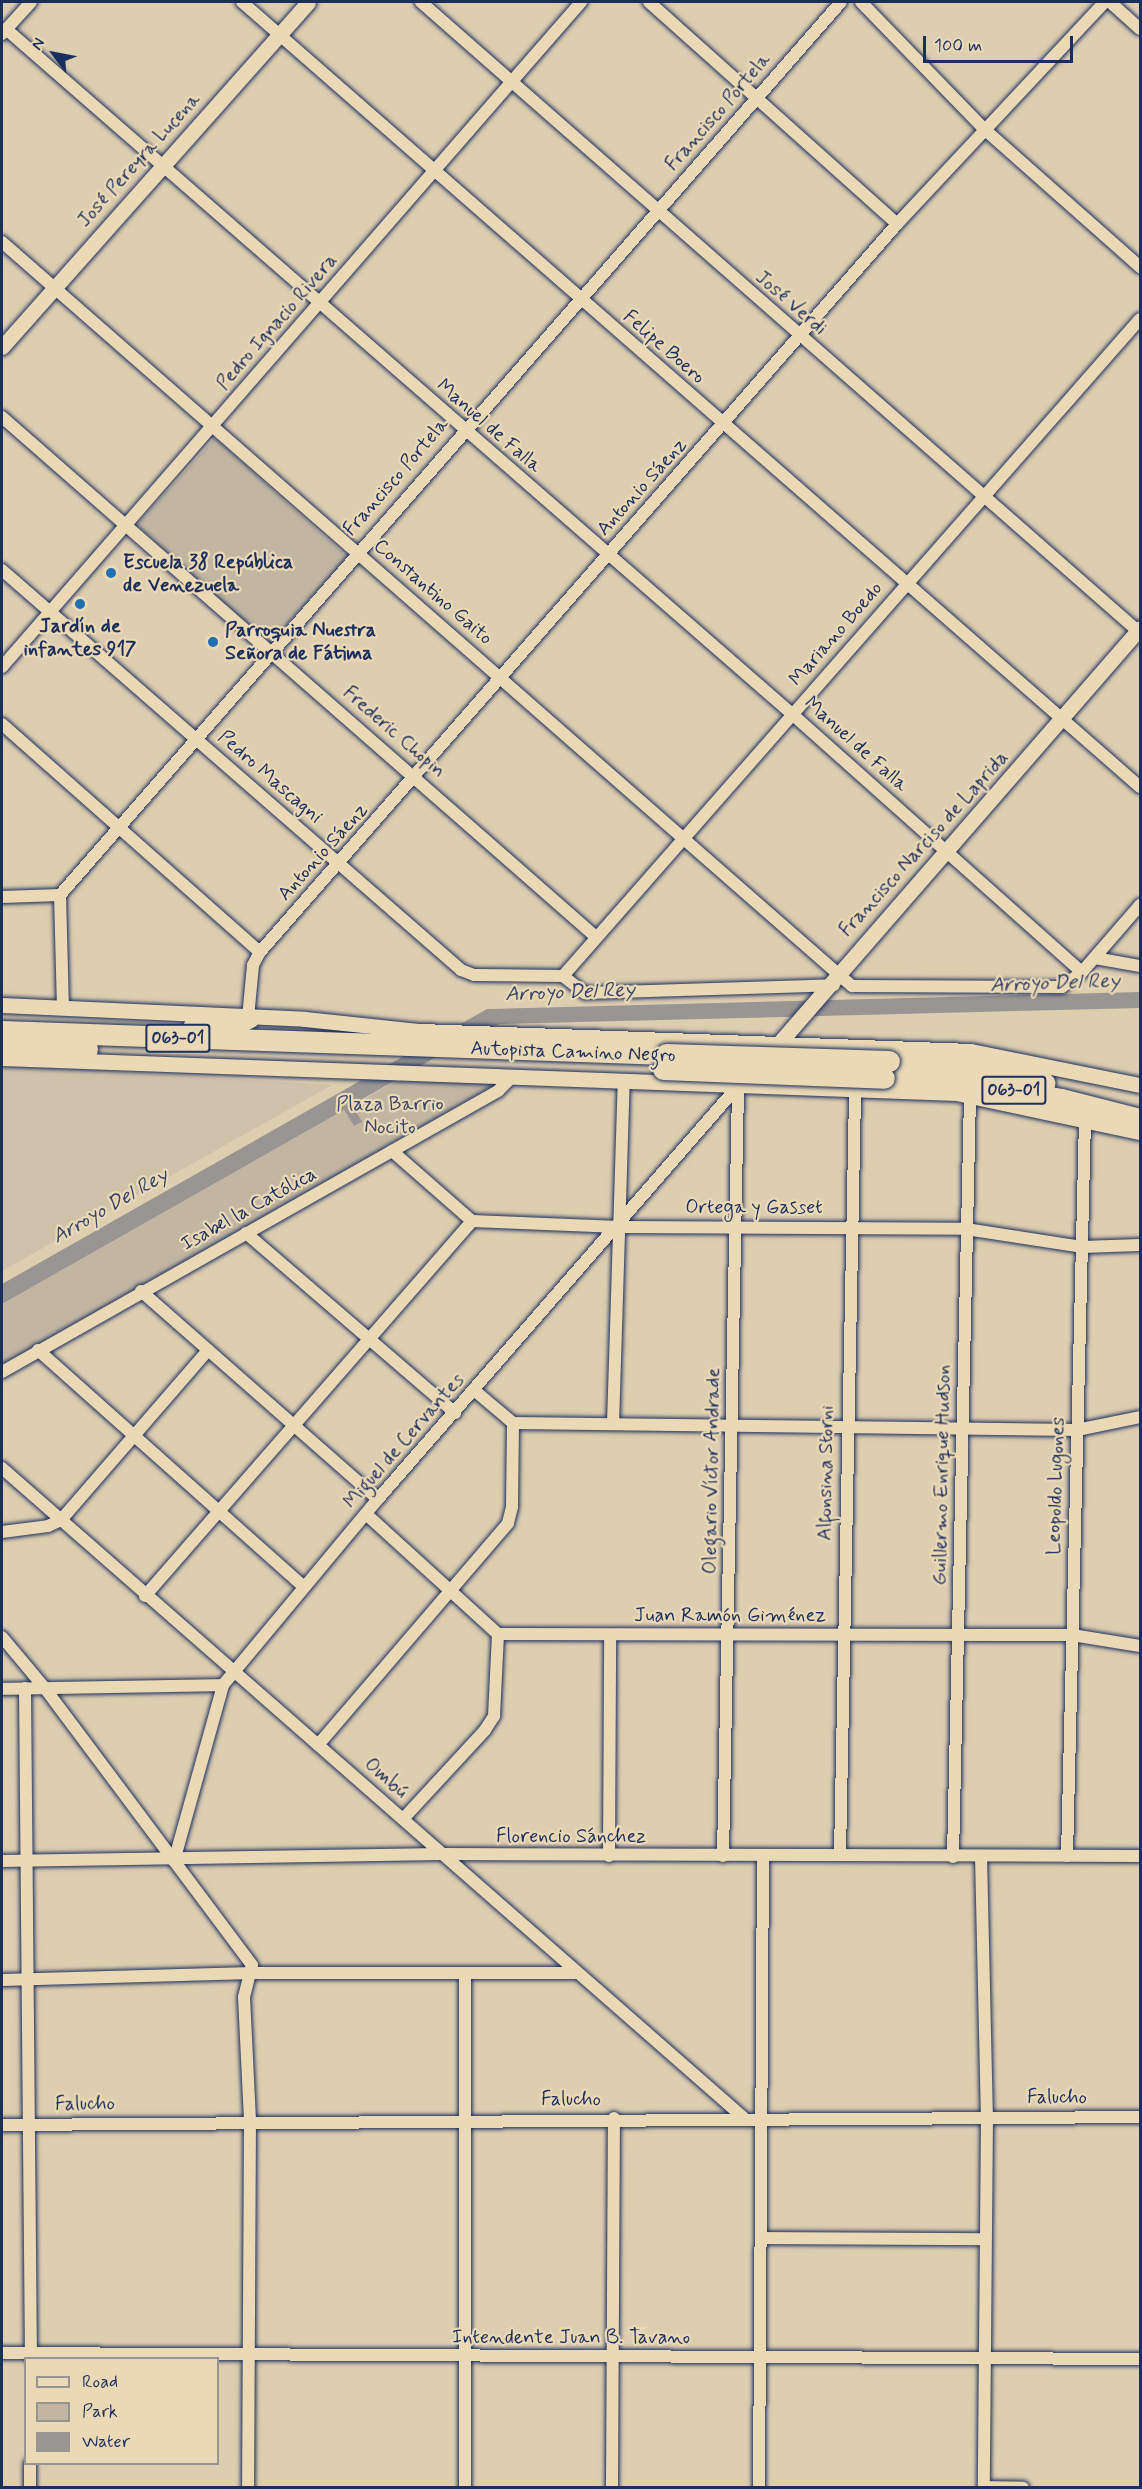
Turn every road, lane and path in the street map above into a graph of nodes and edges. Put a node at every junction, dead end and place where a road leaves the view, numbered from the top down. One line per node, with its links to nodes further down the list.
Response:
1 (31, 2): 12 (street)
2 (242, 2): 13 (street, Felipe Boero)
3 (308, 2): 13 (street, José Pereyra Lucena)
4 (421, 2): 14 (street, José Verdi)
5 (581, 2): 14 (street, Pedro Ignacio Rivera)
6 (649, 2): 15 (street)
7 (841, 2): 15 (street, Francisco Portela)
8 (861, 2): 16 (street)
9 (1105, 2): 16 (street, Antonio Sáenz)
10 (1110, 2): 11 (street)
11 (1140, 29)
12 (4, 31): 17 (street, Manuel de Falla)
13 (279, 35): 17 (street, José Pereyra Lucena); 18 (street, Felipe Boero)
14 (512, 82): 18 (street, Pedro Ignacio Rivera); 19 (street, José Verdi)
15 (755, 99): 19 (street, Francisco Portela); 20 (street)
16 (983, 128): 20 (street, Antonio Sáenz); 22 (street)
17 (161, 165): 23 (street, José Pereyra Lucena); 25 (street, Manuel de Falla)
18 (435, 171): 24 (street, Felipe Boero); 25 (street, Pedro Ignacio Rivera)
19 (657, 210): 24 (street, Francisco Portela); 27 (street, José Verdi)
20 (897, 224): 27 (street, Antonio Sáenz)
21 (2, 242): 23 (street, Constantino Gaito)
22 (1140, 267)
23 (54, 287): 28 (street, José Pereyra Lucena); 31 (street, Constantino Gaito)
24 (579, 297): 30 (street, Felipe Boero); 32 (street, Francisco Portela)
25 (320, 303): 31 (street, Pedro Ignacio Rivera); 32 (street, Manuel de Falla)
26 (1140, 319): 33 (street, Mariano Boedo)
27 (799, 336): 30 (street, Antonio Sáenz); 33 (street, José Verdi)
28 (2, 347)
29 (2, 417): 34 (street, Frederic Chopin)
30 (724, 424): 36 (street, Antonio Sáenz); 38 (street, Felipe Boero)
31 (213, 426): 34 (street, Pedro Ignacio Rivera); 35 (street, Constantino Gaito)
32 (463, 429): 35 (street, Francisco Portela); 36 (street, Manuel de Falla)
33 (984, 496): 38 (street, Mariano Boedo); 40 (street, José Verdi)
34 (126, 526): 39 (street, Pedro Ignacio Rivera); 41 (street, Frederic Chopin)
35 (358, 552): 41 (street, Francisco Portela); 43 (street, Constantino Gaito)
36 (607, 556): 43 (street, Antonio Sáenz); 44 (street, Manuel de Falla)
37 (2, 570): 39 (street, Pedro Mascagni)
38 (907, 582): 44 (street, Mariano Boedo); 45 (street, Felipe Boero)
39 (50, 612): 42 (street, Pedro Ignacio Rivera); 47 (street, Pedro Mascagni)
40 (1140, 631): 45 (street, Francisco Narciso de Laprida)
41 (273, 651): 47 (street, Francisco Portela); 48 (street, Frederic Chopin)
42 (2, 667)
43 (503, 679): 48 (street, Antonio Sáenz); 51 (street, Constantino Gaito)
44 (792, 714): 51 (street, Mariano Boedo); 52 (street, Manuel de Falla)
45 (1063, 718): 49 (street, Felipe Boero); 52 (street, Francisco Narciso de Laprida)
46 (2, 724): 50 (street)
47 (196, 737): 50 (street, Francisco Portela); 53 (street, Pedro Mascagni)
48 (416, 777): 53 (street, Antonio Sáenz); 57 (street, Frederic Chopin)
49 (1140, 787)
50 (120, 826): 54 (street, Francisco Portela); 58 (street)
51 (684, 837): 57 (street, Mariano Boedo); 61 (street, Constantino Gaito)
52 (946, 851): 61 (street, Francisco Narciso de Laprida); 62 (street, Manuel de Falla)
53 (339, 864): 58 (street, Antonio Sáenz); 63 (street, Pedro Mascagni)
54 (60, 895): 55 (street); 67 (street)
55 (2, 897)
56 (1140, 904): 59 (street)
57 (596, 937): 63 (street, Mariano Boedo)
58 (260, 952): 68 (street, Antonio Sáenz)
59 (1095, 958): 60 (street); 62 (street)
60 (1140, 966)
61 (839, 972): 64 (street, Constantino Gaito); 65 (street, Francisco Narciso de Laprida)
62 (1082, 972): 64 (street)
63 (563, 976): 65 (street)
64 (852, 986): 65 (street)
65 (823, 990): 71 (street, Francisco Narciso de Laprida)
66 (2, 1005): 67 (street)
67 (63, 1009): 68 (street)
68 (248, 1018): 70 (highway); 71 (street)
69 (2, 1031): 70 (highway, Autopista Camino Negro / 063-01)
70 (87, 1035): 73 (highway, Autopista Camino Negro / 063-01)
71 (778, 1044): 78 (street, Francisco Narciso de Laprida); 79 (street)
72 (2, 1047): 73 (highway, Autopista Camino Negro / 063-01)
73 (354, 1057): 74 (street); 75 (highway, Autopista Camino Negro / 063-01, bridge); 76 (street)
74 (2, 1058)
75 (886, 1070): 82 (highway, Autopista Camino Negro / 063-01); 84 (highway, Autopista Camino Negro / 063-01)
76 (512, 1077): 77 (street); 86 (street, Isabel la Católica)
77 (624, 1082): 78 (street); 89 (street)
78 (738, 1086): 80 (street); 88 (street, Olegario Víctor Andrade); 89 (street, Miguel de Cervantes)
79 (1140, 1086)
80 (855, 1092): 81 (street); 90 (street, Alfonsina Storni)
81 (970, 1095): 83 (street); 91 (street, Guillermo Enrique Hudson)
82 (1140, 1107)
83 (1085, 1119): 85 (street); 94 (street, Leopoldo Lugones)
84 (1140, 1119)
85 (1140, 1132)
86 (392, 1150): 87 (street); 92 (street, Isabel la Católica)
87 (472, 1221): 89 (street, Ortega y Gasset); 96 (street)
88 (735, 1226): 89 (street, Ortega y Gasset); 90 (street, Ortega y Gasset); 106 (street, Olegario Víctor Andrade)
89 (619, 1227): 100 (street, Miguel de Cervantes); 105 (street)
90 (850, 1228): 91 (street, Ortega y Gasset); 107 (street, Alfonsina Storni)
91 (966, 1229): 94 (street, Ortega y Gasset); 108 (street, Guillermo Enrique Hudson)
92 (246, 1233): 95 (street, Isabel la Católica); 96 (street)
93 (1140, 1245): 94 (street, Ortega y Gasset)
94 (1082, 1247): 109 (street, Leopoldo Lugones)
95 (141, 1291): 97 (street, Isabel la Católica); 98 (street)
96 (369, 1339): 101 (street); 104 (street)
97 (38, 1350): 99 (street, Isabel la Católica); 110 (street)
98 (208, 1350): 104 (street); 110 (street)
99 (2, 1372)
100 (474, 1390): 101 (street, Miguel de Cervantes); 103 (street)
101 (455, 1413): 112 (street, Miguel de Cervantes)
102 (1140, 1417): 109 (street)
103 (513, 1423): 105 (street); 118 (street)
104 (296, 1424): 112 (street); 113 (street)
105 (613, 1424): 106 (street)
106 (731, 1425): 107 (street); 121 (street, Olegario Víctor Andrade)
107 (847, 1425): 108 (street); 122 (street, Alfonsina Storni)
108 (961, 1427): 109 (street); 123 (street, Guillermo Enrique Hudson)
109 (1077, 1430): 124 (street, Leopoldo Lugones)
110 (136, 1436): 113 (street); 115 (street)
111 (2, 1468): 115 (street, Ombú)
112 (378, 1499): 114 (street, Miguel de Cervantes)
113 (219, 1510): 117 (street); 119 (street)
114 (366, 1514): 117 (street, Miguel de Cervantes); 118 (street)
115 (61, 1520): 116 (street); 119 (street, Ombú)
116 (2, 1532)
117 (304, 1587): 128 (street, Miguel de Cervantes)
118 (452, 1593): 120 (street); 133 (street)
119 (145, 1596): 128 (street, Ombú)
120 (498, 1634): 125 (street, Juan Ramón Giménez); 134 (street)
121 (729, 1634): 122 (street, Juan Ramón Giménez); 125 (street, Juan Ramón Giménez); 138 (street, Olegario Víctor Andrade)
122 (842, 1634): 123 (street, Juan Ramón Giménez); 136 (street, Alfonsina Storni)
123 (959, 1634): 124 (street, Juan Ramón Giménez); 143 (street, Guillermo Enrique Hudson)
124 (1072, 1635): 127 (street, Juan Ramón Giménez); 141 (street, Leopoldo Lugones)
125 (610, 1636): 137 (street)
126 (2, 1637): 130 (street)
127 (1140, 1646)
128 (233, 1673): 129 (street, Miguel de Cervantes); 133 (street, Ombú)
129 (223, 1685): 130 (street); 146 (street, Miguel de Cervantes)
130 (44, 1687): 131 (street); 146 (street)
131 (25, 1688): 132 (street); 144 (street)
132 (2, 1689)
133 (318, 1745): 134 (street, Ombú)
134 (403, 1819): 135 (street, Ombú)
135 (441, 1854): 137 (street, Florencio Sánchez); 146 (street, Florencio Sánchez); 148 (street, Ombú)
136 (840, 1855): 139 (street, Florencio Sánchez); 143 (street, Florencio Sánchez)
137 (609, 1856): 138 (street, Florencio Sánchez)
138 (723, 1856): 139 (street, Florencio Sánchez)
139 (763, 1856): 156 (street)
140 (981, 1856): 141 (street, Florencio Sánchez); 143 (street, Florencio Sánchez); 153 (street)
141 (1067, 1856): 142 (street, Florencio Sánchez)
142 (1140, 1856)
143 (953, 1857)
144 (27, 1860): 145 (street, Florencio Sánchez); 146 (street, Florencio Sánchez); 151 (street)
145 (2, 1861)
146 (174, 1861): 147 (street)
147 (252, 1973): 149 (street); 151 (street); 158 (street)
148 (576, 1973): 149 (street); 155 (street, Ombú)
149 (465, 1974): 157 (street)
150 (2, 1980): 151 (street)
151 (29, 1980): 159 (street)
152 (1140, 2116): 153 (street, Falucho)
153 (987, 2117): 156 (street, Falucho); 162 (street)
154 (614, 2118): 155 (street, Falucho); 157 (street, Falucho); 167 (street)
155 (744, 2118): 156 (street, Falucho)
156 (760, 2118): 161 (street)
157 (466, 2119): 158 (street, Falucho); 166 (street)
158 (249, 2120): 159 (street, Falucho); 165 (street)
159 (31, 2124): 160 (street, Falucho); 164 (street)
160 (2, 2125)
161 (763, 2238): 162 (street); 168 (street)
162 (984, 2239): 169 (street)
163 (2, 2353): 164 (street, Intendente Juan B. Tavano)
164 (32, 2355): 165 (street, Intendente Juan B. Tavano)
165 (248, 2356): 166 (street, Intendente Juan B. Tavano); 173 (street)
166 (465, 2356): 167 (street, Intendente Juan B. Tavano); 174 (street)
167 (612, 2356): 168 (street, Intendente Juan B. Tavano); 175 (street)
168 (761, 2356): 169 (street, Intendente Juan B. Tavano); 176 (street)
169 (984, 2358): 170 (street, Intendente Juan B. Tavano); 177 (street)
170 (1140, 2359)
171 (30, 2465): 172 (street)
172 (30, 2487)
173 (248, 2487)
174 (465, 2487)
175 (612, 2487)
176 (759, 2487)
177 (984, 2487): 178 (street)
178 (1023, 2487)

